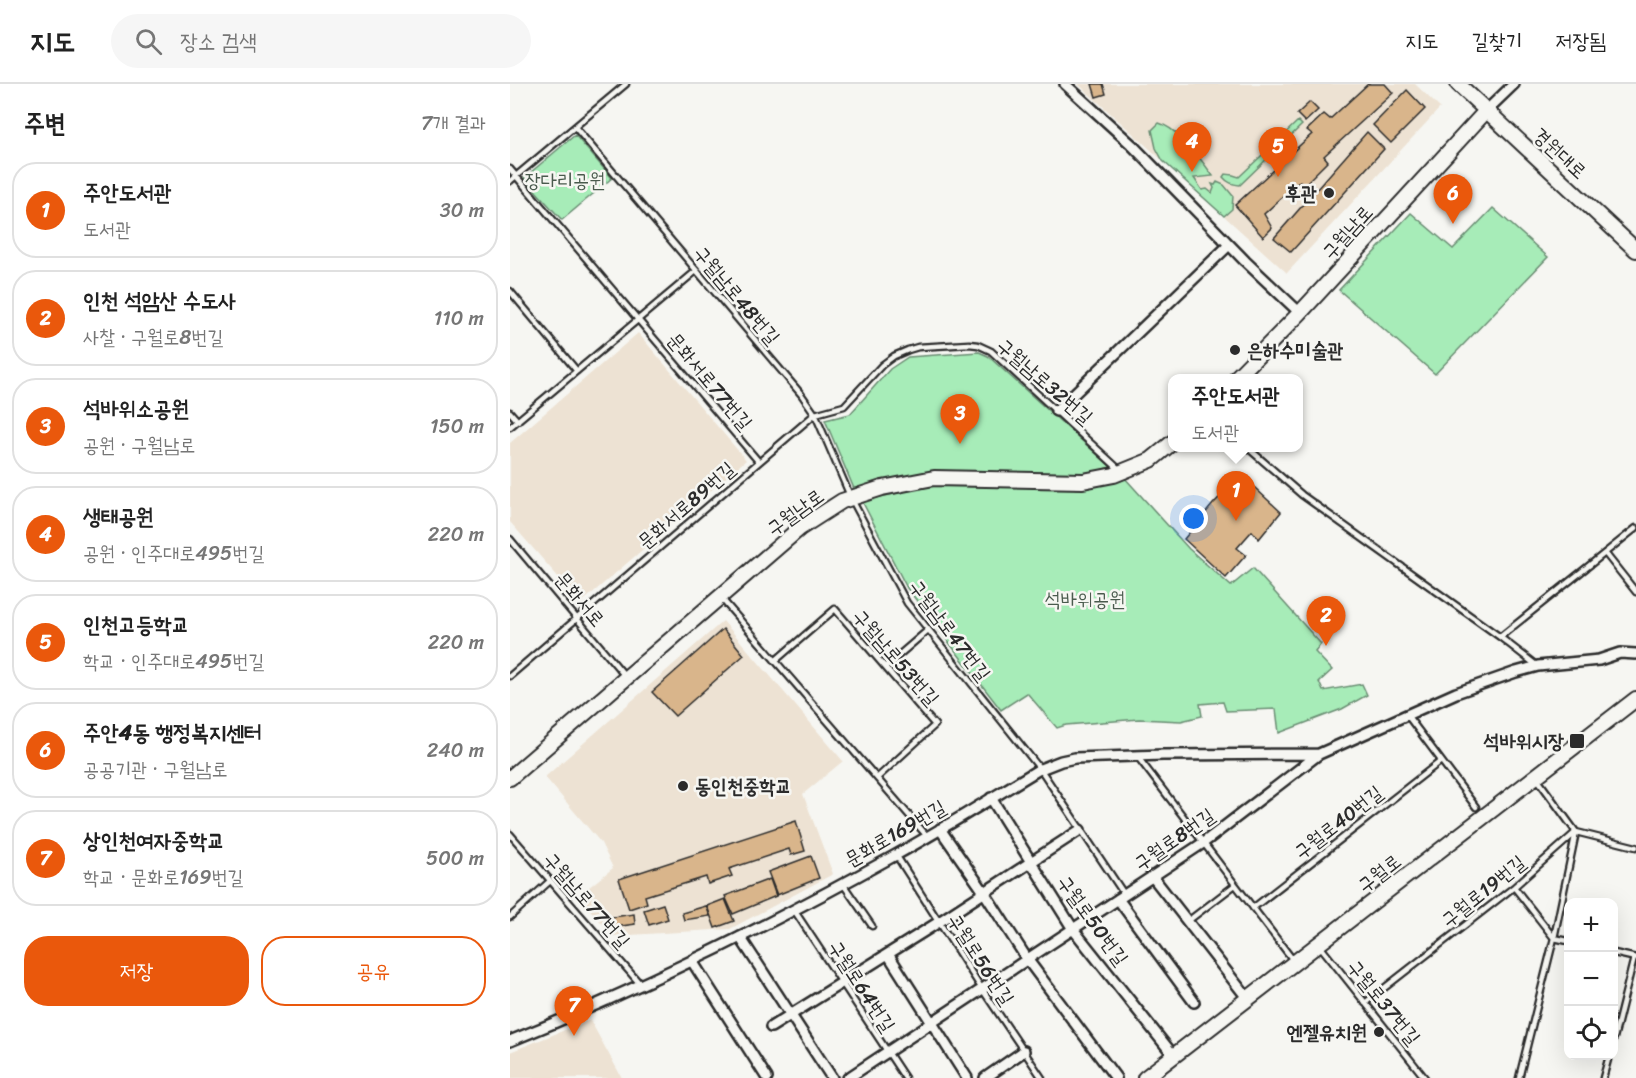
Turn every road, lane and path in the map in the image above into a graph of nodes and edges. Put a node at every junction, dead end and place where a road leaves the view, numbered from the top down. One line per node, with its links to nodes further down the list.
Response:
1 (626, 84): 6 (lane)
2 (1065, 84): 10 (street)
3 (1458, 84): 5 (street, 경원대로)
4 (1514, 84): 5 (street)
5 (1486, 111): 11 (street, 경원대로); 14 (street, 구월남로)
6 (575, 127): 8 (lane); 12 (lane, 구월남로48번길)
7 (510, 169): 8 (lane, 문화서로77번길)
8 (516, 176): 9 (lane); 15 (lane, 문화서로77번길)
9 (510, 181)
10 (1229, 245): 14 (street); 18 (street)
11 (1636, 250)
12 (696, 271): 15 (lane); 20 (lane, 구월남로48번길)
13 (510, 291): 16 (lane)
14 (1300, 313): 17 (street, 구월남로)
15 (638, 320): 16 (lane); 25 (lane, 문화서로77번길)
16 (577, 370): 21 (lane)
17 (1240, 374)
18 (1056, 411): 20 (lane, 구월남로32번길); 26 (lane, 구월남로32번길)
19 (510, 412): 21 (lane)
20 (814, 414): 25 (lane, 문화서로89번길); 27 (lane, 구월남로48번길)
21 (518, 421): 22 (lane)
22 (510, 427)
23 (1168, 446): 26 (street, 구월남로)
24 (1254, 452): 35 (lane)
25 (759, 462): 33 (lane, 문화서로89번길)
26 (1122, 472): 27 (street, 구월남로)
27 (851, 498): 32 (street, 구월남로); 34 (lane, 구월남로47번길)
28 (1636, 528): 30 (lane)
29 (510, 539): 33 (lane, 문화서로)
30 (1605, 553): 31 (lane); 35 (lane)
31 (1636, 592)
32 (720, 598): 37 (lane); 41 (street, 구월남로)
33 (577, 618): 40 (lane, 문화서로89번길); 41 (lane, 문화서로)
34 (928, 630): 39 (lane); 47 (lane, 구월남로47번길)
35 (1500, 637): 38 (lane)
36 (1636, 654): 38 (street, 구월로8번길)
37 (775, 661): 39 (lane, 구월남로53번길); 50 (lane)
38 (1538, 666): 43 (street, 구월로8번길)
39 (885, 667): 50 (lane, 구월남로53번길)
40 (511, 672)
41 (627, 678): 49 (street, 구월남로)
42 (1636, 699): 48 (street, 구월로)
43 (1407, 715): 44 (street, 구월로8번길); 46 (lane)
44 (1319, 754): 45 (street, 문화로169번길); 58 (street, 구월로8번길)
45 (1137, 756): 47 (street, 문화로169번길); 58 (lane)
46 (1441, 761): 52 (lane); 69 (lane, 구월로40번길)
47 (1041, 770): 51 (street, 문화로169번길); 54 (lane, 구월남로47번길)
48 (1536, 777): 55 (lane); 79 (street, 구월로)
49 (510, 778)
50 (877, 778): 57 (lane)
51 (991, 798): 53 (street, 문화로169번길); 61 (street, 구월로50번길)
52 (1476, 807)
53 (940, 829): 57 (street, 문화로169번길); 67 (street)
54 (1080, 830): 61 (street); 68 (lane, 구월남로47번길)
55 (1576, 832): 59 (lane); 66 (lane, 구월로19번길); 77 (lane)
56 (510, 834): 63 (lane, 구월남로77번길)
57 (927, 836): 60 (street, 문화로169번길)
58 (1203, 843): 62 (street, 구월로8번길); 65 (lane)
59 (1636, 847)
60 (896, 855): 64 (street, 문화로169번길); 73 (lane, 구월로56번길)
61 (1031, 862): 67 (street); 75 (street, 구월로50번길)
62 (1152, 876): 68 (street, 구월로8번길); 72 (street)
63 (550, 881): 71 (lane); 87 (lane, 구월남로77번길)
64 (843, 884): 70 (street, 문화로169번길); 74 (lane)
65 (1236, 885): 69 (lane); 72 (lane)
66 (1514, 887): 77 (lane); 91 (lane, 구월로19번길)
67 (984, 892): 73 (street); 83 (street)
68 (1121, 897): 75 (street, 구월로8번길); 90 (street)
69 (1253, 908): 85 (lane)
70 (794, 910): 76 (street, 문화로169번길); 86 (lane, 구월로64번길)
71 (510, 917)
72 (1188, 921): 89 (street)
73 (939, 922): 80 (street); 88 (lane, 구월로56번길)
74 (872, 926)
75 (1073, 929): 83 (street, 구월로8번길); 99 (street, 구월로50번길)
76 (740, 937): 84 (street, 문화로169번길); 92 (street)
77 (1554, 938): 78 (lane); 111 (lane)
78 (1564, 940)
79 (1319, 944): 85 (street, 구월로); 91 (lane, 구월로37번길)
80 (888, 954): 86 (street); 93 (street)
81 (1618, 954): 82 (lane)
82 (1635, 958): 94 (lane)
83 (1027, 959): 88 (street, 구월로8번길); 108 (street)
84 (692, 961): 87 (street, 문화로169번길); 101 (street)
85 (1295, 963): 89 (street, 구월로)
86 (842, 983): 92 (street); 98 (lane, 구월로64번길)
87 (641, 985): 96 (street, 문화로169번길)
88 (982, 989): 93 (street, 구월로8번길); 97 (lane, 구월로56번길)
89 (1248, 999): 99 (street, 구월로)
90 (1194, 1002)
91 (1365, 1003): 110 (lane, 구월로37번길)
92 (790, 1016): 95 (street); 102 (street)
93 (932, 1023): 98 (street, 구월로8번길); 105 (street)
94 (1618, 1023)
95 (771, 1028)
96 (510, 1041)
97 (1024, 1051): 106 (street); 107 (lane, 구월로56번길)
98 (888, 1052): 103 (street, 구월로8번길); 104 (lane, 구월로64번길)
99 (1174, 1056): 109 (street, 구월로)
100 (1608, 1060): 112 (lane)
101 (767, 1078)
102 (832, 1078)
103 (848, 1078)
104 (905, 1078)
105 (967, 1078)
106 (985, 1078)
107 (1042, 1078)
108 (1116, 1078)
109 (1145, 1078)
110 (1425, 1078)
111 (1519, 1078)
112 (1603, 1078)

